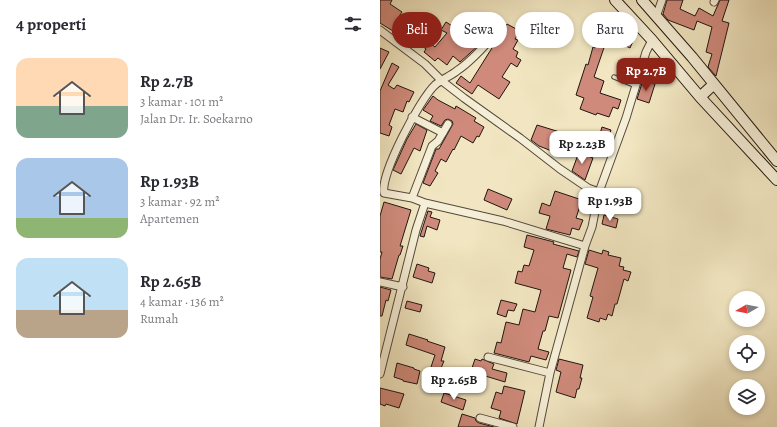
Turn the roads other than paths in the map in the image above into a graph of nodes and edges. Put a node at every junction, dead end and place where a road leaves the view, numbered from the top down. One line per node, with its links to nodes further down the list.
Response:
1 (615, 0): 6 (main road)
2 (642, 0): 4 (main road)
3 (662, 0): 4 (street)
4 (656, 17): 10 (main road)
5 (380, 30): 9 (street)
6 (652, 40): 11 (street); 12 (main road)
7 (483, 48): 9 (street)
8 (614, 77): 11 (lane)
9 (442, 80): 13 (street); 19 (street)
10 (714, 84): 12 (main road); 16 (main road)
11 (636, 86): 19 (street)
12 (700, 97): 17 (main road)
13 (412, 117): 15 (street); 18 (street)
14 (448, 124): 15 (street)
15 (443, 132): 20 (street)
16 (777, 161)
17 (777, 180)
18 (382, 192): 20 (street)
19 (599, 192): 22 (street)
20 (412, 198): 21 (street)
21 (425, 203): 22 (street); 24 (street)
22 (585, 246): 26 (street)
23 (380, 282): 24 (street)
24 (403, 287): 27 (street)
25 (488, 357): 26 (street)
26 (550, 373): 30 (street)
27 (380, 374)
28 (480, 418): 29 (street)
29 (513, 427)
30 (538, 427)

